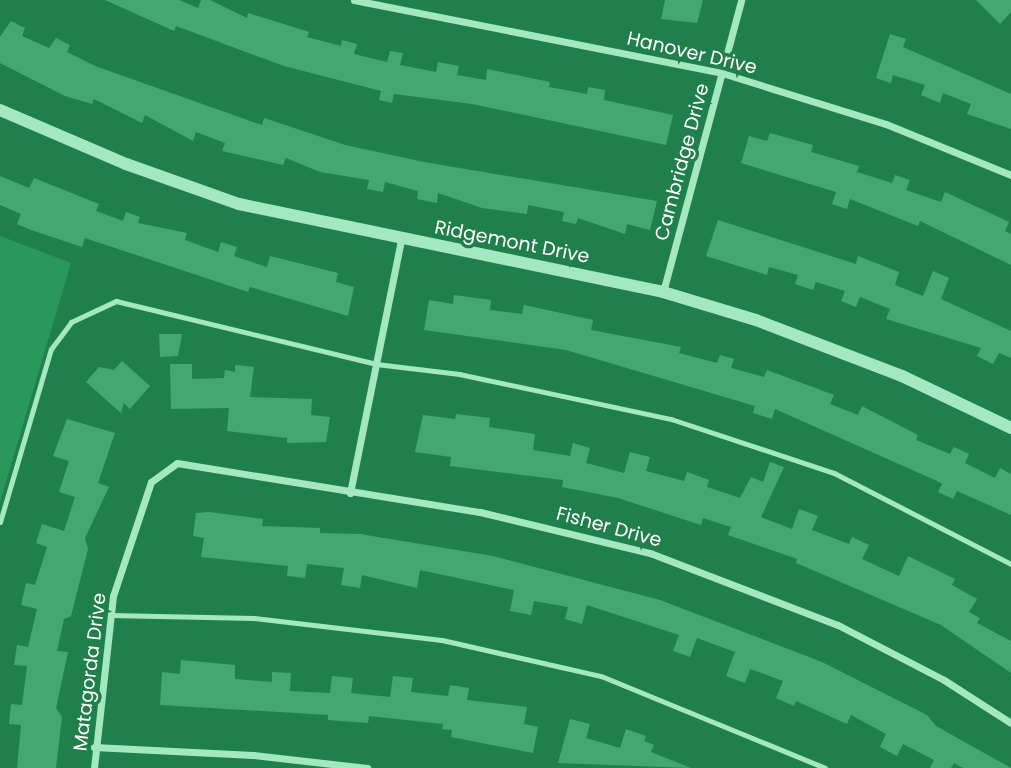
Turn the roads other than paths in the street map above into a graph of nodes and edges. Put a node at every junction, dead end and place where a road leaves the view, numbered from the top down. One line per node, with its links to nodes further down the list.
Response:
1 (354, 0): 3 (street, Hanover Drive)
2 (741, 0): 3 (street, Cambridge Drive)
3 (722, 73): 5 (street, Hanover Drive); 7 (street, Cambridge Drive)
4 (0, 110): 6 (street, Ridgemont Drive)
5 (1011, 175)
6 (401, 241): 7 (street, Ridgemont Drive); 8 (street)
7 (663, 292): 9 (street, Ridgemont Drive)
8 (376, 364): 11 (street); 12 (lane); 13 (lane)
9 (1011, 428)
10 (167, 466): 11 (street, Fisher Drive); 14 (street, Matagorda Drive)
11 (350, 493): 15 (street, Fisher Drive)
12 (0, 522)
13 (1011, 564)
14 (110, 615): 16 (street, Matagorda Drive); 19 (lane)
15 (1010, 721)
16 (94, 747): 17 (street, Matagorda Drive); 18 (street)
17 (94, 768)
18 (367, 768)
19 (825, 768)

